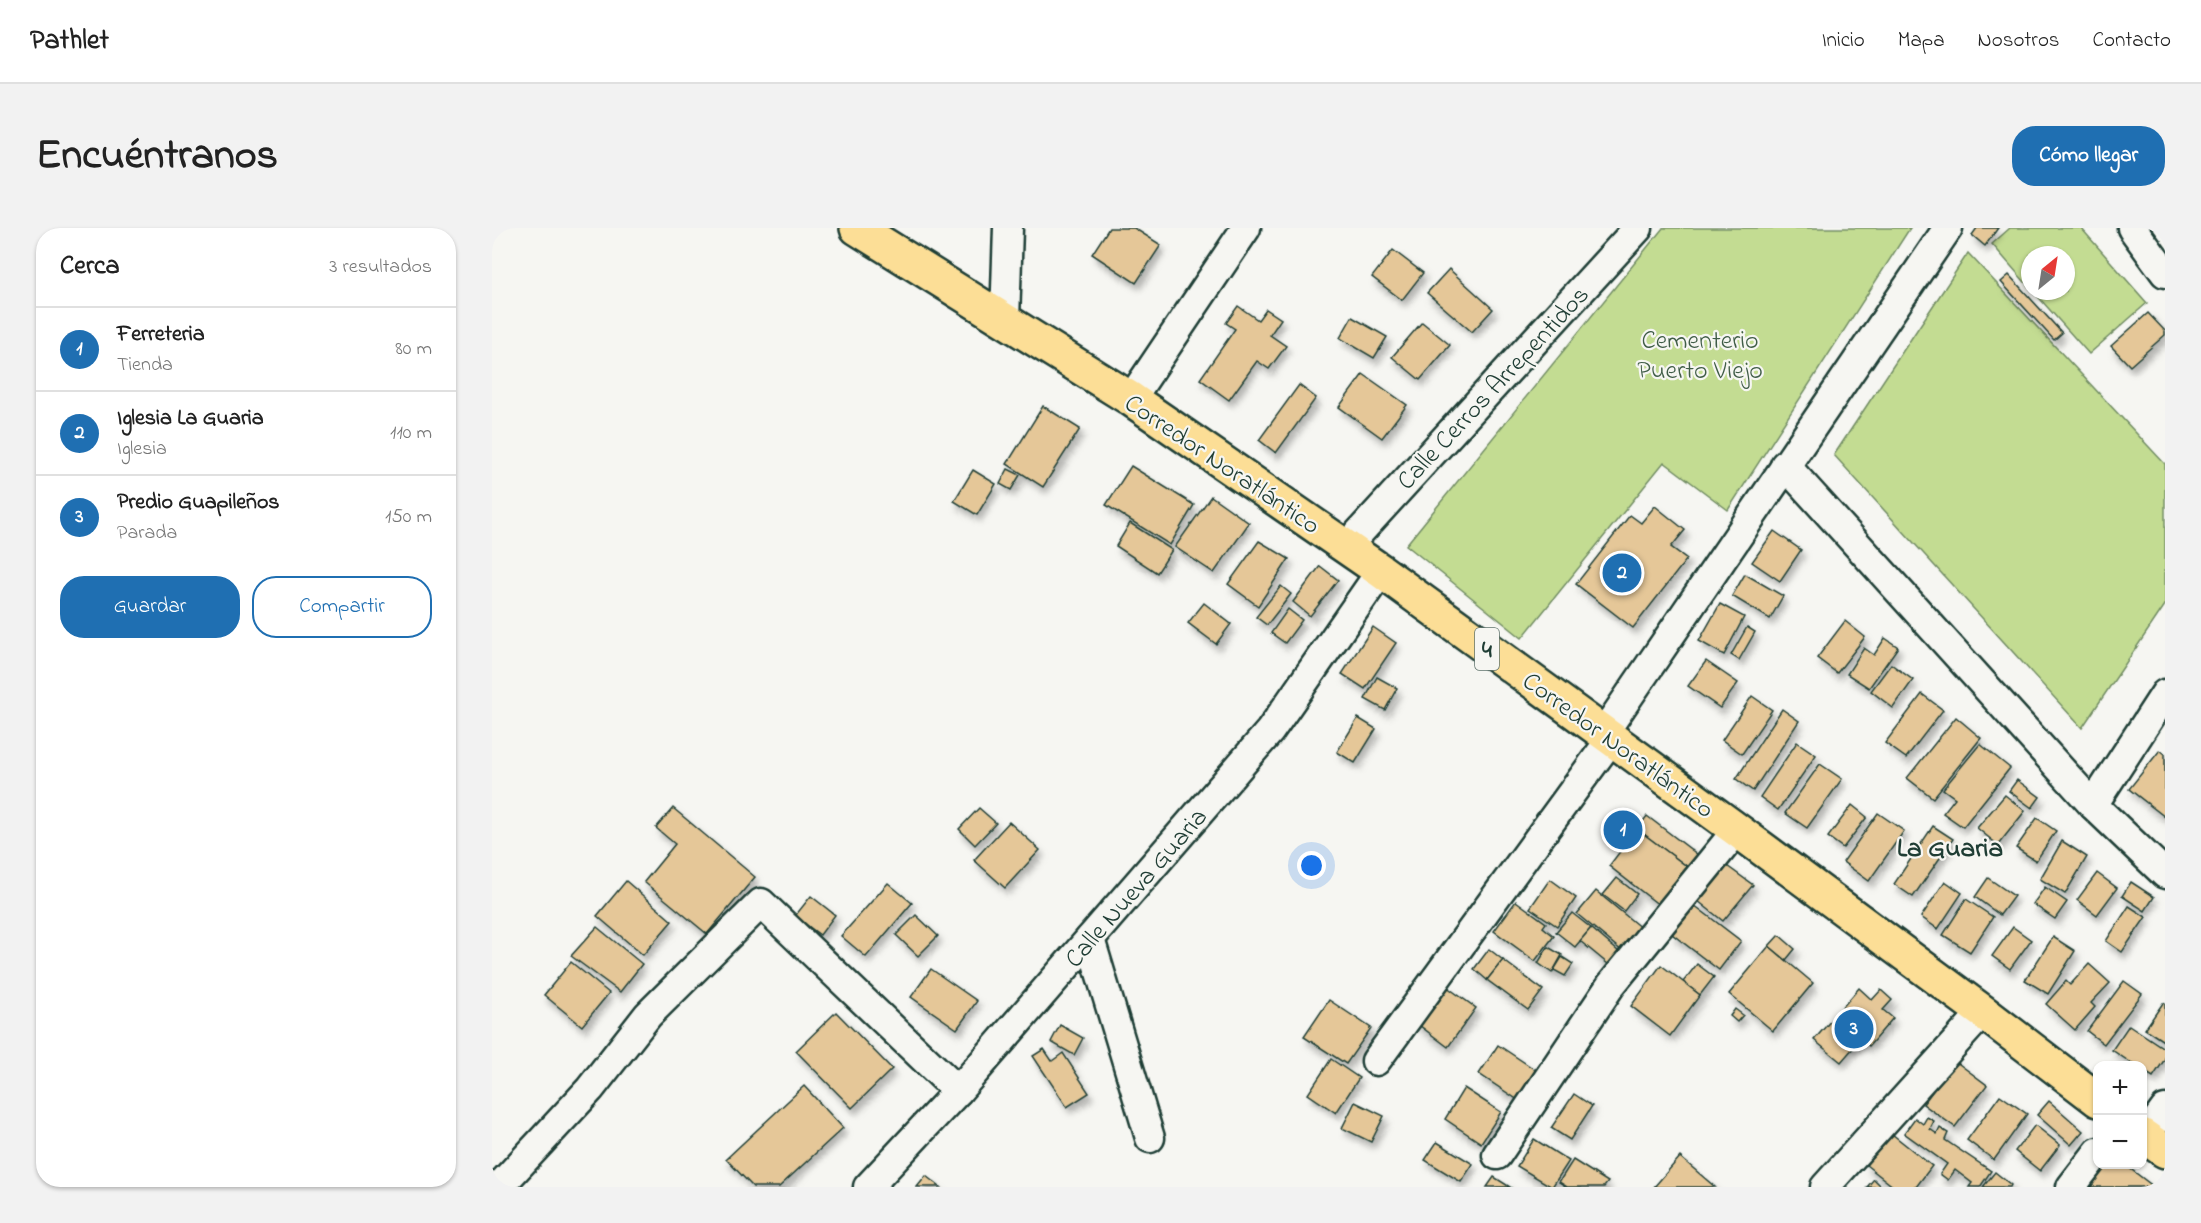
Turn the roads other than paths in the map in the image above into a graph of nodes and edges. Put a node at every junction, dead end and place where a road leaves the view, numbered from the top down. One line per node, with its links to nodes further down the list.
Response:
1 (857, 228): 8 (highway, Corredor Noratlántico / 4)
2 (1008, 228): 8 (street)
3 (1246, 228): 9 (street)
4 (1638, 228): 11 (street, Calle Cerros Arrepentidos)
5 (1948, 228): 10 (street)
6 (2132, 228): 7 (street)
7 (2165, 273)
8 (1005, 320): 9 (highway, Corredor Noratlántico / 4)
9 (1131, 399): 11 (highway, Corredor Noratlántico / 4)
10 (1785, 465): 14 (street); 15 (street)
11 (1346, 547): 12 (highway, Corredor Noratlántico / 4)
12 (1381, 571): 14 (highway, Corredor Noratlántico / 4); 18 (street, Calle Nueva Guaria)
13 (2165, 694): 15 (street)
14 (1607, 736): 16 (highway, Corredor Noratlántico / 4); 20 (street)
15 (2093, 805): 17 (street)
16 (1737, 830): 19 (highway, Corredor Noratlántico / 4); 26 (street)
17 (2165, 874)
18 (1090, 939): 21 (street, Calle Nueva Guaria); 24 (street)
19 (1983, 1012): 22 (highway, Corredor Noratlántico / 4); 30 (street)
20 (1376, 1061)
21 (958, 1091): 28 (street); 29 (street, Calle Nueva Guaria)
22 (2093, 1097)
23 (2165, 1109): 25 (street)
24 (1150, 1138)
25 (2151, 1141)
26 (1497, 1155)
27 (2093, 1157): 31 (street)
28 (499, 1187)
29 (868, 1187)
30 (1825, 1187)
31 (2071, 1187)

